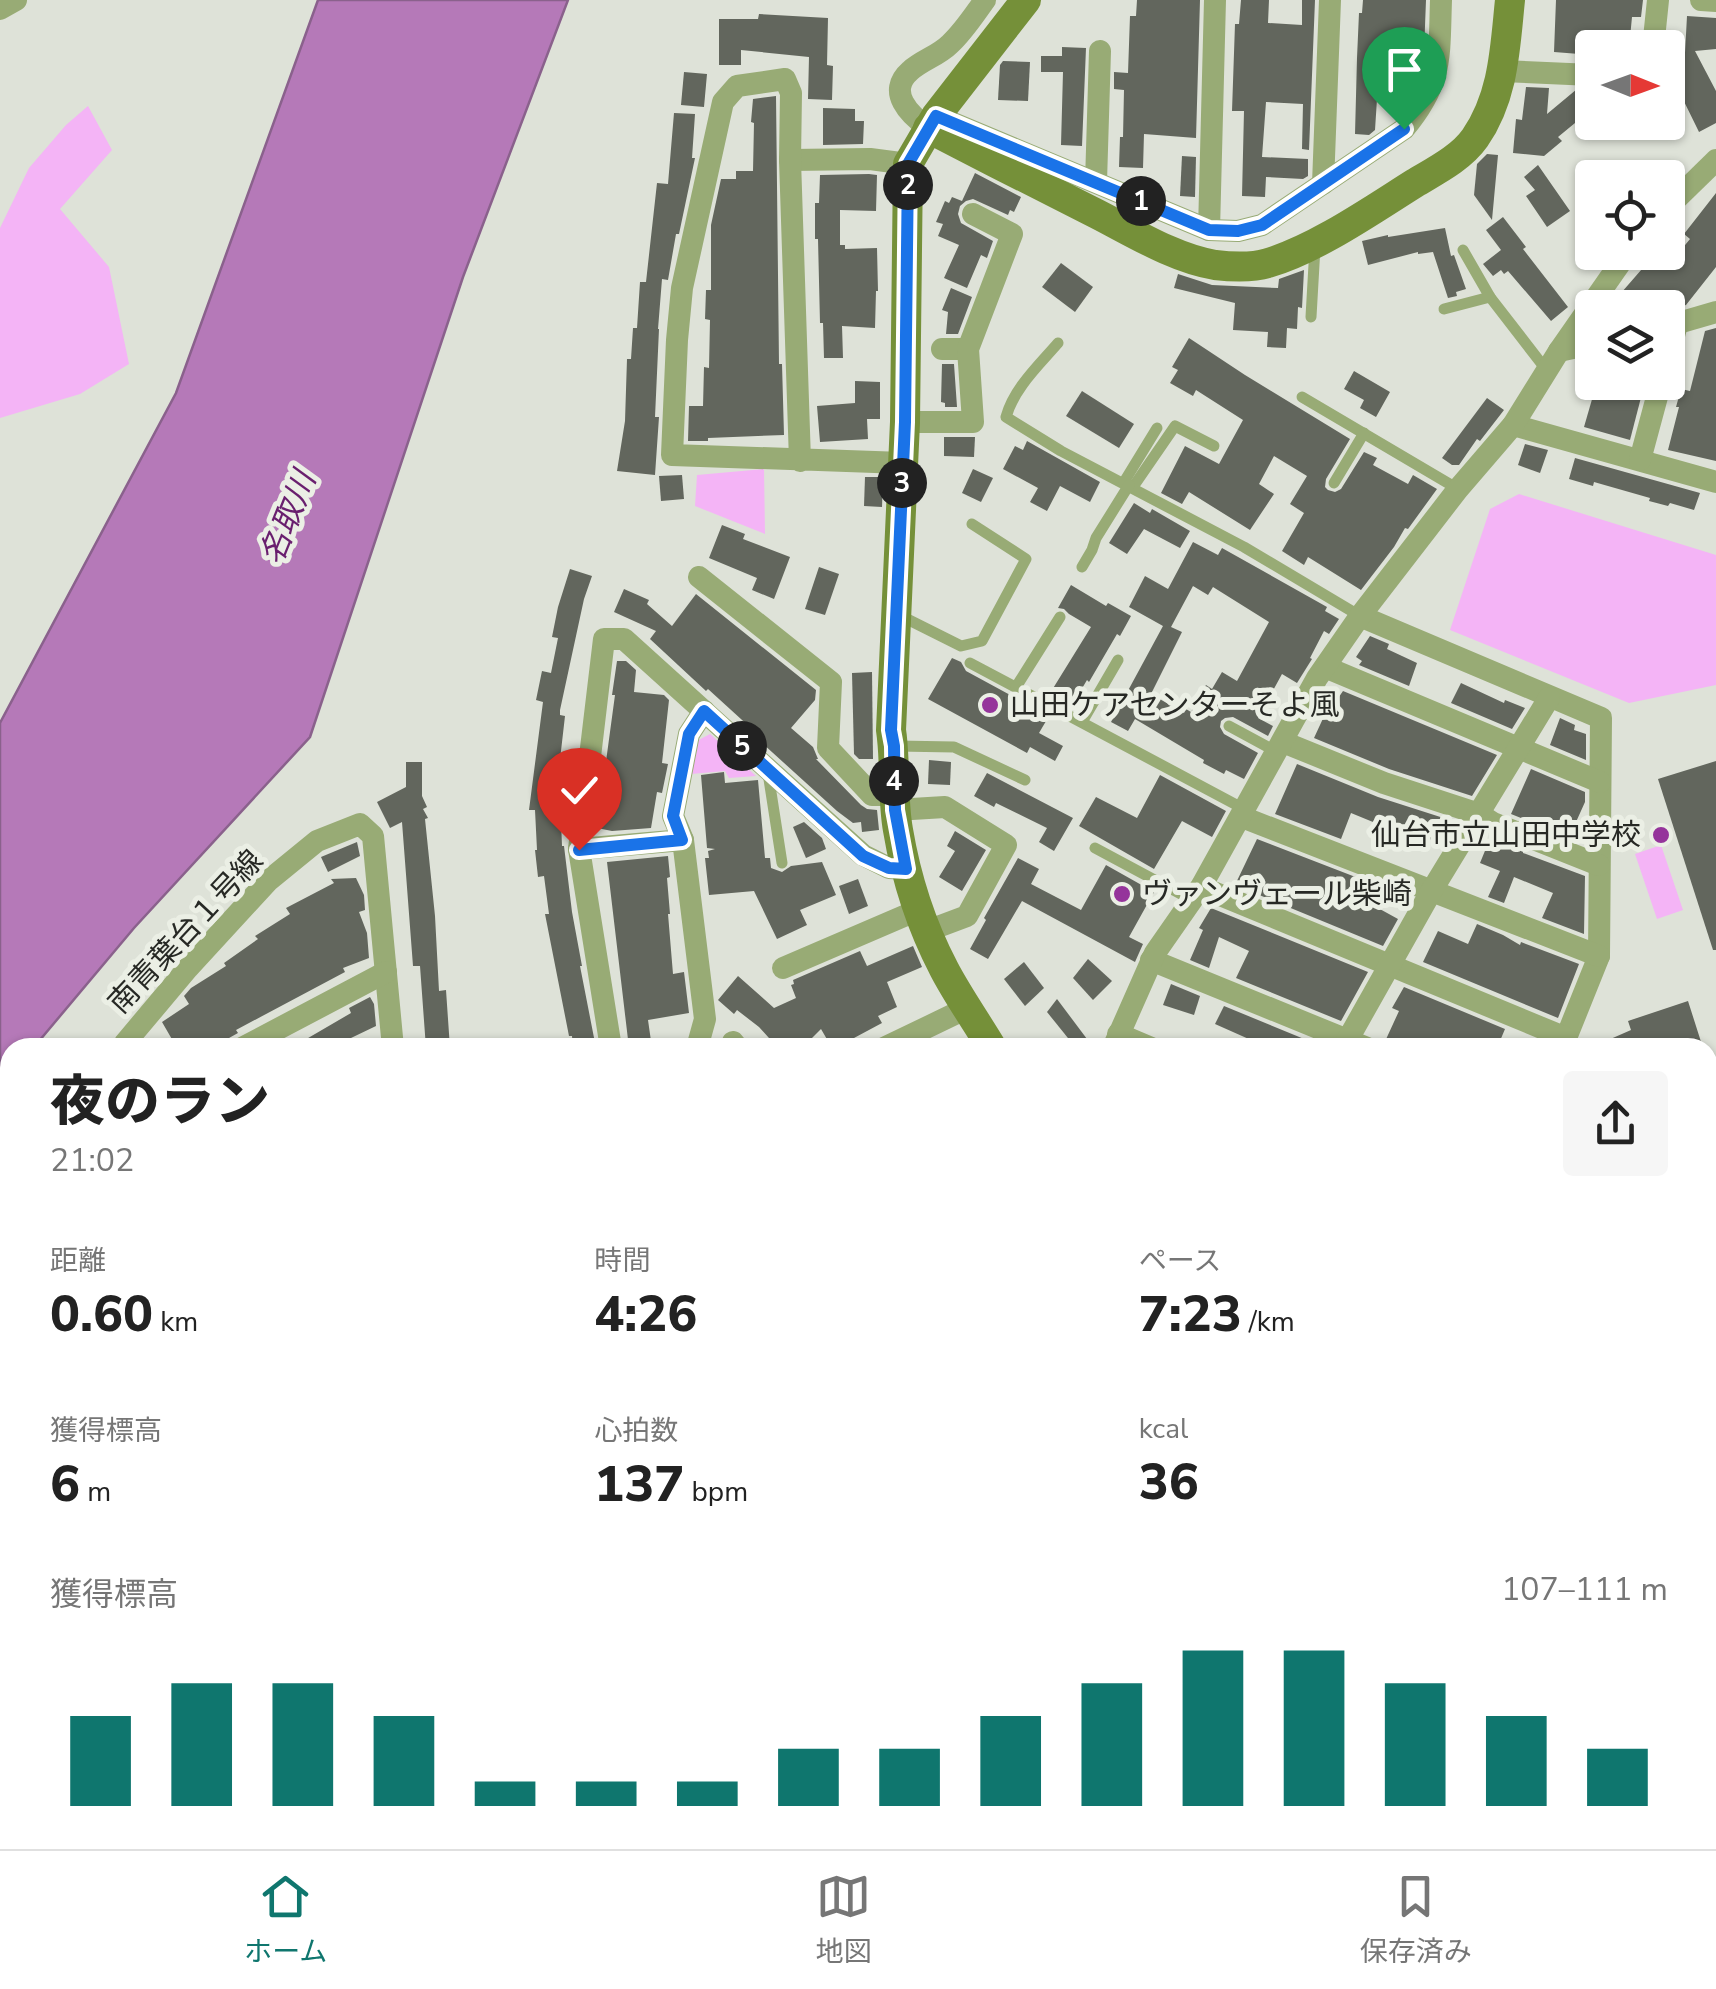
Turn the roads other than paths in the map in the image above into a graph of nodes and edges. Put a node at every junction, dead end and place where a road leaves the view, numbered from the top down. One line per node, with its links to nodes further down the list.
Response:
1 (16, 0): 11 (street)
2 (985, 0): 16 (street)
3 (1026, 0): 16 (street)
4 (1215, 0): 24 (street)
5 (1330, 0): 21 (street)
6 (1441, 0): 21 (street)
7 (1510, 0): 14 (street)
8 (1658, 0): 12 (street)
9 (1701, 0): 10 (street)
10 (1716, 1)
11 (0, 8)
12 (1655, 30)
13 (1100, 52): 20 (street)
14 (1502, 71): 15 (street); 25 (street)
15 (1575, 74)
16 (932, 122): 19 (street); 20 (street); 25 (street)
17 (790, 160): 19 (street); 46 (street); 46 (street)
18 (1716, 160): 22 (street)
19 (908, 164): 40 (street)
20 (1096, 182): 24 (street)
21 (1323, 184): 24 (street)
22 (1685, 190)
23 (973, 214): 34 (street)
24 (1209, 230)
25 (1316, 243): 31 (lane)
26 (1463, 250): 28 (lane)
27 (1616, 270): 37 (street)
28 (1490, 297): 29 (lane); 37 (lane)
29 (1444, 309)
30 (1716, 312): 32 (street)
31 (1311, 317)
32 (1685, 321)
33 (1058, 343): 50 (lane)
34 (968, 348): 35 (street); 40 (street)
35 (942, 349)
36 (1575, 352): 37 (street)
37 (1554, 362): 41 (street)
38 (1302, 397): 43 (lane)
39 (1656, 400): 45 (street)
40 (905, 422): 47 (street)
41 (1513, 425): 45 (street); 51 (street)
42 (1158, 428): 50 (lane)
43 (1364, 433): 49 (lane); 51 (lane)
44 (1214, 446): 50 (lane)
45 (1640, 460): 48 (street)
46 (800, 461): 47 (street)
47 (903, 463): 55 (street)
48 (1716, 482)
49 (1334, 483)
50 (1129, 485): 53 (lane); 56 (lane)
51 (1458, 489): 56 (street)
52 (972, 524): 55 (lane)
53 (1082, 567)
54 (699, 576): 72 (street)
55 (895, 612): 66 (street)
56 (1360, 616): 60 (street); 62 (street)
57 (1060, 617): 61 (lane)
58 (1118, 660): 64 (lane)
59 (970, 663): 61 (lane)
60 (1325, 667): 67 (street); 68 (street)
61 (1016, 687): 64 (lane)
62 (1549, 698): 68 (street); 71 (street)
63 (704, 711): 69 (street); 75 (street); 77 (street)
64 (1082, 722): 73 (lane)
65 (1229, 726): 67 (lane)
66 (894, 746): 70 (lane); 72 (street)
67 (1280, 747): 73 (street); 74 (street)
68 (1519, 748): 71 (street); 74 (street)
69 (767, 769): 78 (lane); 80 (street)
70 (1025, 780)
71 (1600, 782): 79 (street)
72 (894, 802): 80 (street); 83 (street)
73 (1244, 813): 81 (street); 82 (street)
74 (1479, 814): 79 (street); 81 (street)
75 (682, 840): 77 (street); 94 (street)
76 (1095, 848): 82 (lane)
77 (579, 850): 93 (street)
78 (782, 863)
79 (1599, 865): 84 (street)
80 (906, 869): 83 (street)
81 (1432, 890): 84 (street); 86 (street)
82 (1197, 894): 85 (street); 86 (street)
83 (922, 920): 87 (street); 89 (street)
84 (1599, 956): 101 (street)
85 (1151, 960): 97 (street); 98 (street)
86 (1388, 966): 99 (street); 100 (street)
87 (783, 968)
88 (386, 972): 90 (street, 南青葉台１号線); 91 (street); 92 (street, 南青葉台１号線)
89 (967, 1008): 95 (street); 96 (street)
90 (132, 1038)
91 (261, 1038)
92 (392, 1038)
93 (609, 1038)
94 (700, 1038)
95 (905, 1038)
96 (986, 1038)
97 (1116, 1038)
98 (1335, 1038)
99 (1355, 1038)
100 (1553, 1038)
101 (1566, 1038)

